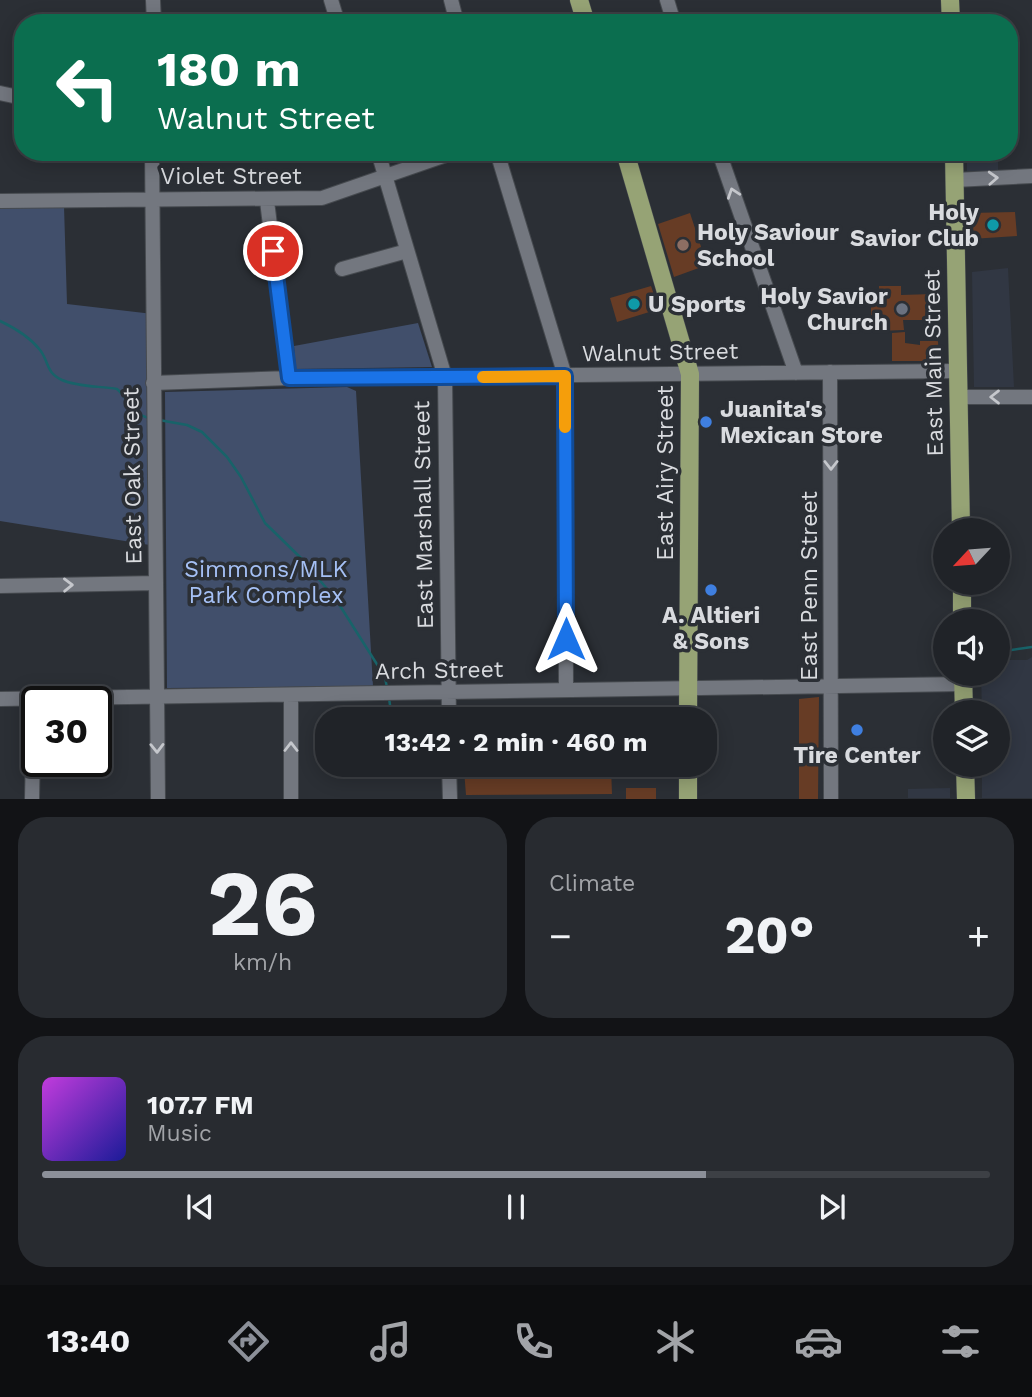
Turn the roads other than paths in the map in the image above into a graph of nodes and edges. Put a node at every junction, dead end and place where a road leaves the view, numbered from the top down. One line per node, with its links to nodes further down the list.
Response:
1 (152, 161): 11 (street, East Oak Street)
2 (380, 161): 9 (street, East Marshall Street)
3 (431, 161): 9 (street, Violet Street)
4 (500, 161): 20 (street)
5 (628, 161): 19 (main road, East Airy Street)
6 (722, 161): 18 (street, one-way to 6)
7 (954, 161): 10 (main road, East Main Street)
8 (1032, 176): 10 (street, one-way to 8)
9 (385, 178): 13 (street, Violet Street); 14 (street, East Marshall Street)
10 (954, 180): 16 (main road, East Main Street)
11 (152, 200): 12 (street, Violet Street); 13 (street, Violet Street); 23 (street, East Oak Street)
12 (0, 201)
13 (267, 201): 22 (street)
14 (407, 251): 15 (street); 21 (street, East Marshall Street)
15 (342, 269)
16 (957, 371): 17 (street, Walnut Street); 24 (main road, East Main Street)
17 (830, 372): 18 (street, Walnut Street); 30 (street, East Penn Street, one-way to 30)
18 (796, 373): 19 (street, Walnut Street)
19 (690, 374): 20 (street, Walnut Street); 31 (main road, East Airy Street)
20 (565, 376): 21 (street, Walnut Street); 32 (street)
21 (444, 377): 22 (street, Walnut Street); 33 (street, East Marshall Street)
22 (289, 378): 23 (street, Walnut Street)
23 (153, 383): 27 (street, East Oak Street)
24 (958, 397): 25 (street, one-way to 24); 26 (main road, East Main Street)
25 (1032, 397)
26 (961, 518)
27 (156, 583): 28 (street, one-way to 27); 35 (street, East Oak Street)
28 (0, 586)
29 (933, 680): 30 (street, Arch Street)
30 (832, 685): 31 (street, Arch Street); 50 (street, East Penn Street)
31 (688, 689): 32 (street, Arch Street); 40 (main road, East Airy Street)
32 (566, 691): 33 (street, Arch Street)
33 (448, 693): 34 (street, Arch Street); 39 (street, East Marshall Street)
34 (291, 695): 35 (street, Arch Street); 47 (street, one-way to 34)
35 (157, 697): 36 (street, Arch Street); 46 (street, East Oak Street, one-way to 46)
36 (112, 698)
37 (0, 699): 38 (street, Arch Street)
38 (21, 700)
39 (449, 707)
40 (688, 707)
41 (32, 777): 45 (street)
42 (449, 777): 48 (street)
43 (688, 777): 49 (main road)
44 (965, 777): 51 (main road)
45 (32, 799)
46 (158, 799)
47 (291, 799)
48 (450, 799)
49 (688, 799)
50 (831, 799)
51 (966, 799)

